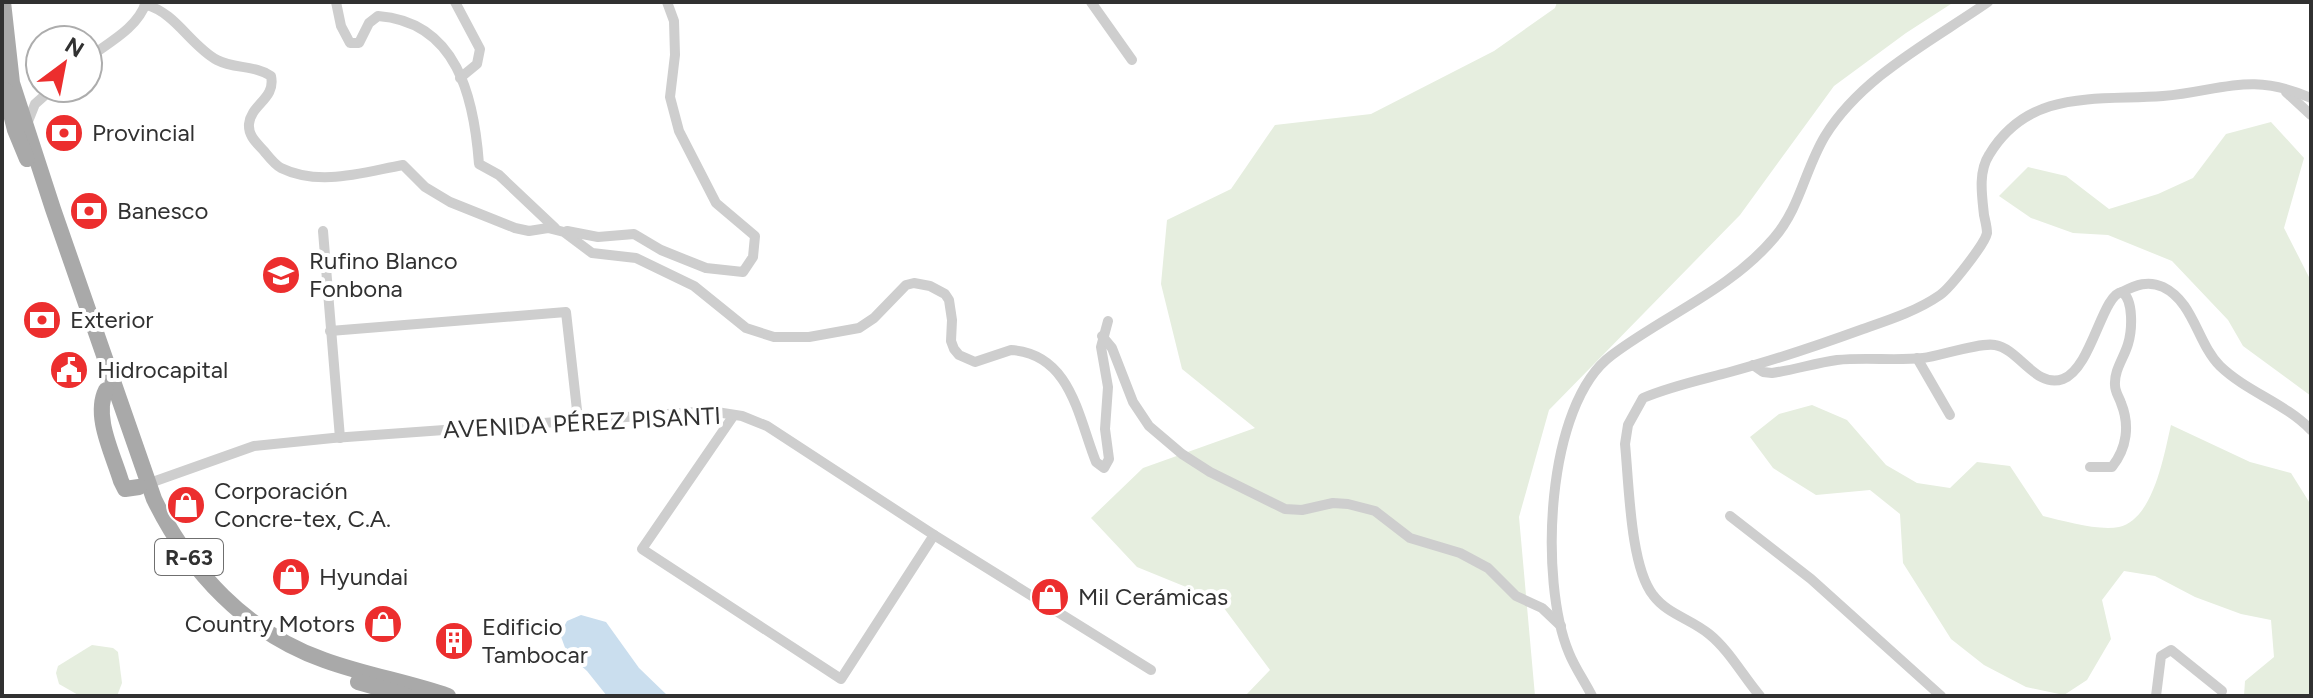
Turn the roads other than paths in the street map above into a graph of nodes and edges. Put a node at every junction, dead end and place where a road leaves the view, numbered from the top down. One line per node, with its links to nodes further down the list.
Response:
1 (336, 2): 11 (street)
2 (455, 2): 11 (street)
3 (667, 2): 19 (street)
4 (1091, 2): 9 (street)
5 (1988, 2): 36 (street)
6 (3, 3): 15 (main road, R-63)
7 (146, 4): 8 (street); 19 (street)
8 (104, 47)
9 (1132, 60)
10 (2, 65): 15 (main road, R-63)
11 (460, 78): 19 (street)
12 (2282, 88): 13 (street); 16 (street); 26 (street)
13 (2311, 98)
14 (24, 100): 15 (street)
15 (20, 102): 17 (street); 18 (main road, R-63); 18 (street)
16 (2311, 115)
17 (2, 117)
18 (14, 129): 33 (main road, R-63); 33 (main road, R-63)
19 (558, 230): 24 (street)
20 (323, 231): 23 (street)
21 (2122, 292): 25 (street); 30 (street); 32 (street)
22 (1108, 321): 24 (street)
23 (330, 331): 29 (street); 31 (street)
24 (1102, 336): 36 (street)
25 (1917, 358): 26 (street); 28 (street)
26 (1753, 365): 42 (street)
27 (734, 415): 29 (street, AVENIDA PÉREZ PISANTI); 35 (street, AVENIDA PÉREZ PISANTI); 35 (street)
28 (1950, 415)
29 (578, 419): 31 (street, AVENIDA PÉREZ PISANTI)
30 (2311, 430)
31 (340, 438): 33 (street, AVENIDA PÉREZ PISANTI)
32 (2090, 467)
33 (144, 485): 39 (main road, R-63); 40 (main road, R-63)
34 (1730, 516): 43 (street)
35 (934, 535): 37 (street, AVENIDA PÉREZ PISANTI)
36 (1561, 626): 41 (street)
37 (1151, 670)
38 (2222, 691): 44 (street)
39 (407, 696)
40 (448, 696)
41 (1592, 696)
42 (1760, 696)
43 (1941, 696)
44 (2156, 696)

